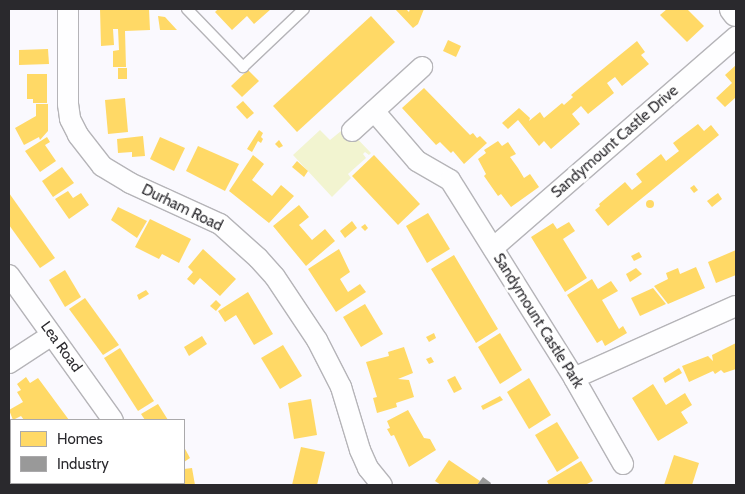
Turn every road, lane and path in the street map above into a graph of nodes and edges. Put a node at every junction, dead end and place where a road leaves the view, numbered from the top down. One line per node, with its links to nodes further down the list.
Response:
1 (68, 9): 18 (street, Durham Road)
2 (187, 9): 3 (lane)
3 (304, 9)
4 (733, 9): 5 (street)
5 (736, 13)
6 (736, 37): 10 (street, Sandymount Castle Drive)
7 (422, 67): 8 (street)
8 (374, 112): 9 (street); 10 (street, Sandymount Castle Park)
9 (352, 131)
10 (493, 248): 15 (street, Sandymount Castle Park)
11 (9, 275): 13 (street, Lea Road)
12 (736, 306): 15 (street)
13 (52, 334): 14 (street); 16 (street, Lea Road)
14 (9, 363)
15 (574, 378): 17 (street, Sandymount Castle Park)
16 (112, 419)
17 (624, 464)
18 (378, 484)

